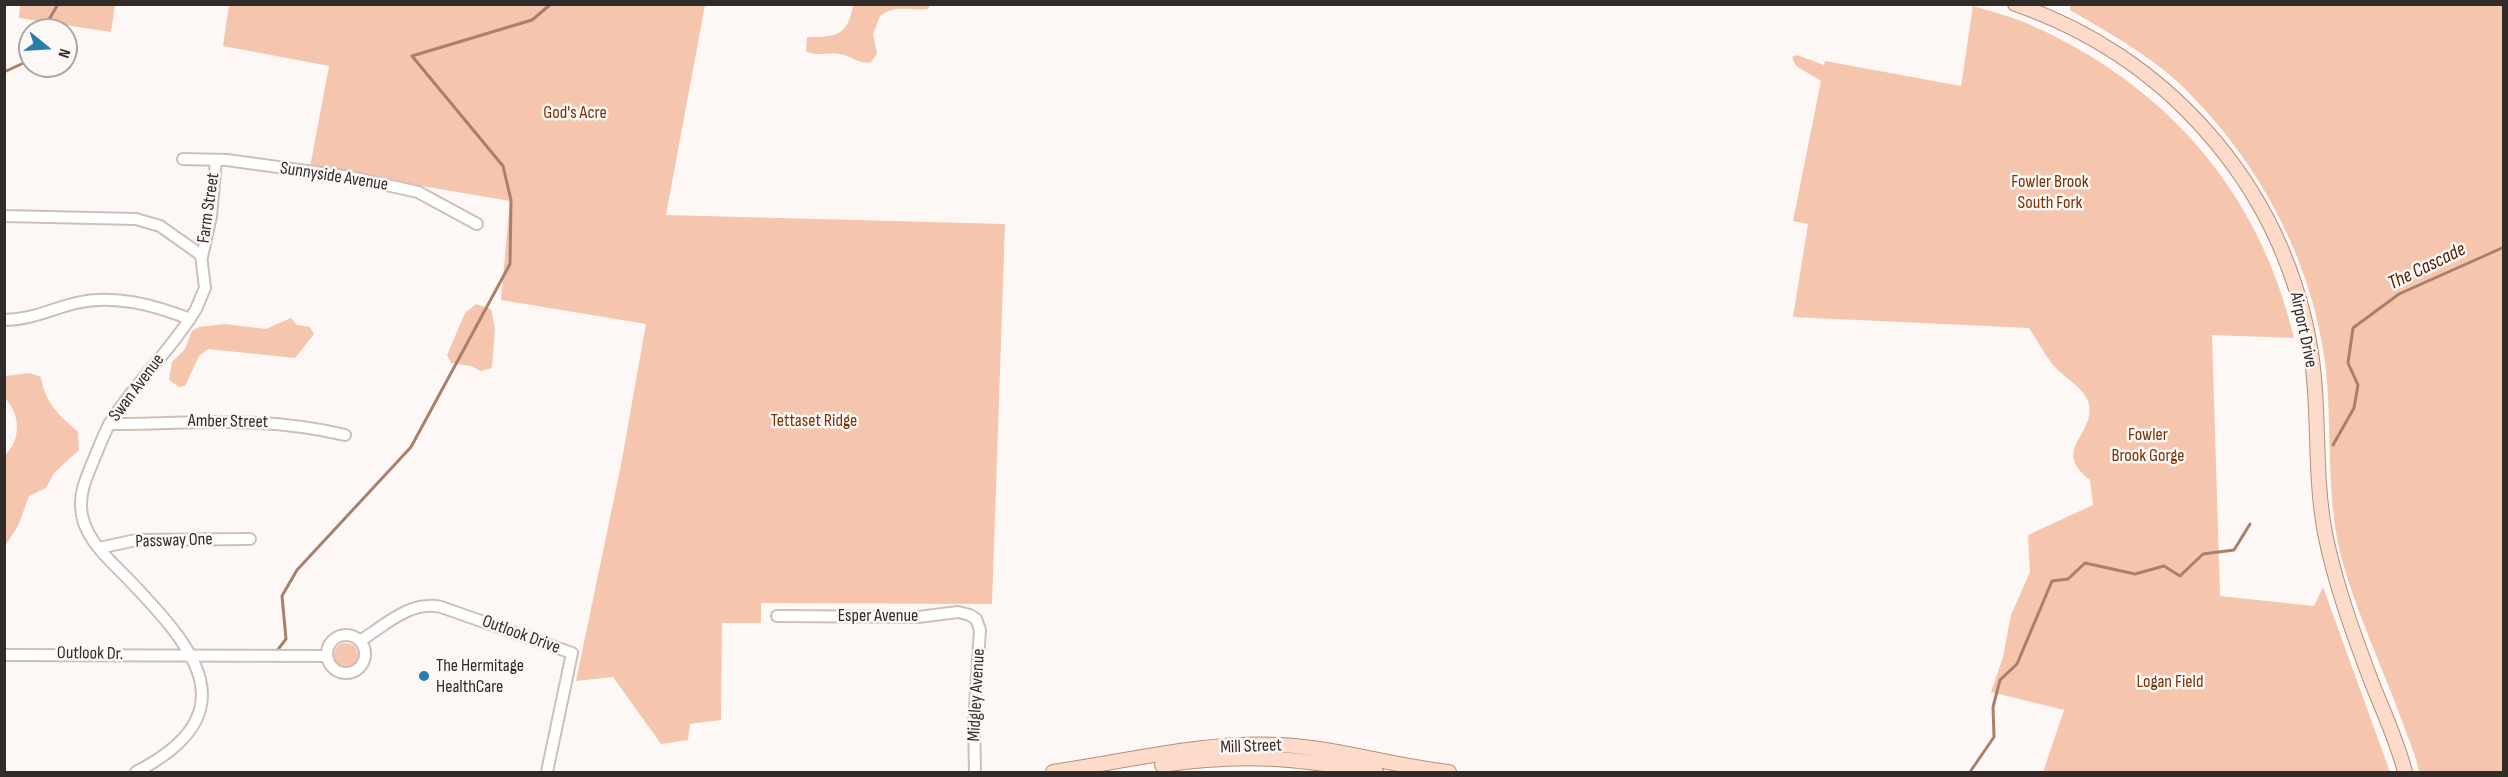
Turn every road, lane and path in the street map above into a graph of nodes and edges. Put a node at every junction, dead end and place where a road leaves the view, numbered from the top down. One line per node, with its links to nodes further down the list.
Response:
1 (2015, 4): 27 (main road, Airport Drive)
2 (183, 159): 3 (street, Sunnyside Avenue)
3 (216, 160): 5 (street, Sunnyside Avenue); 6 (street, Farm Street)
4 (4, 216): 6 (street)
5 (477, 224)
6 (202, 257): 7 (street, Swan Avenue)
7 (190, 319): 8 (street); 9 (street, Swan Avenue)
8 (4, 320)
9 (110, 424): 10 (street, Amber Street); 12 (street, Swan Avenue)
10 (345, 435)
11 (250, 538): 12 (street, Passway One)
12 (99, 548): 17 (street, Swan Avenue)
13 (777, 616): 14 (street, Esper Avenue)
14 (976, 619): 22 (street, Midgley Avenue)
15 (360, 641): 18 (street); 18 (street); 21 (street, Outlook Drive)
16 (4, 654): 17 (street)
17 (192, 656): 18 (street); 20 (street, Swan Avenue)
18 (327, 656)
19 (1353, 762): 23 (main road, Mill Street); 24 (main road, Mill Street); 25 (main road, Mill Street); 26 (main road, Mill Street)
20 (136, 772)
21 (547, 772)
22 (975, 772)
23 (1053, 772)
24 (1112, 772)
25 (1376, 772)
26 (1449, 772)
27 (2405, 772)

